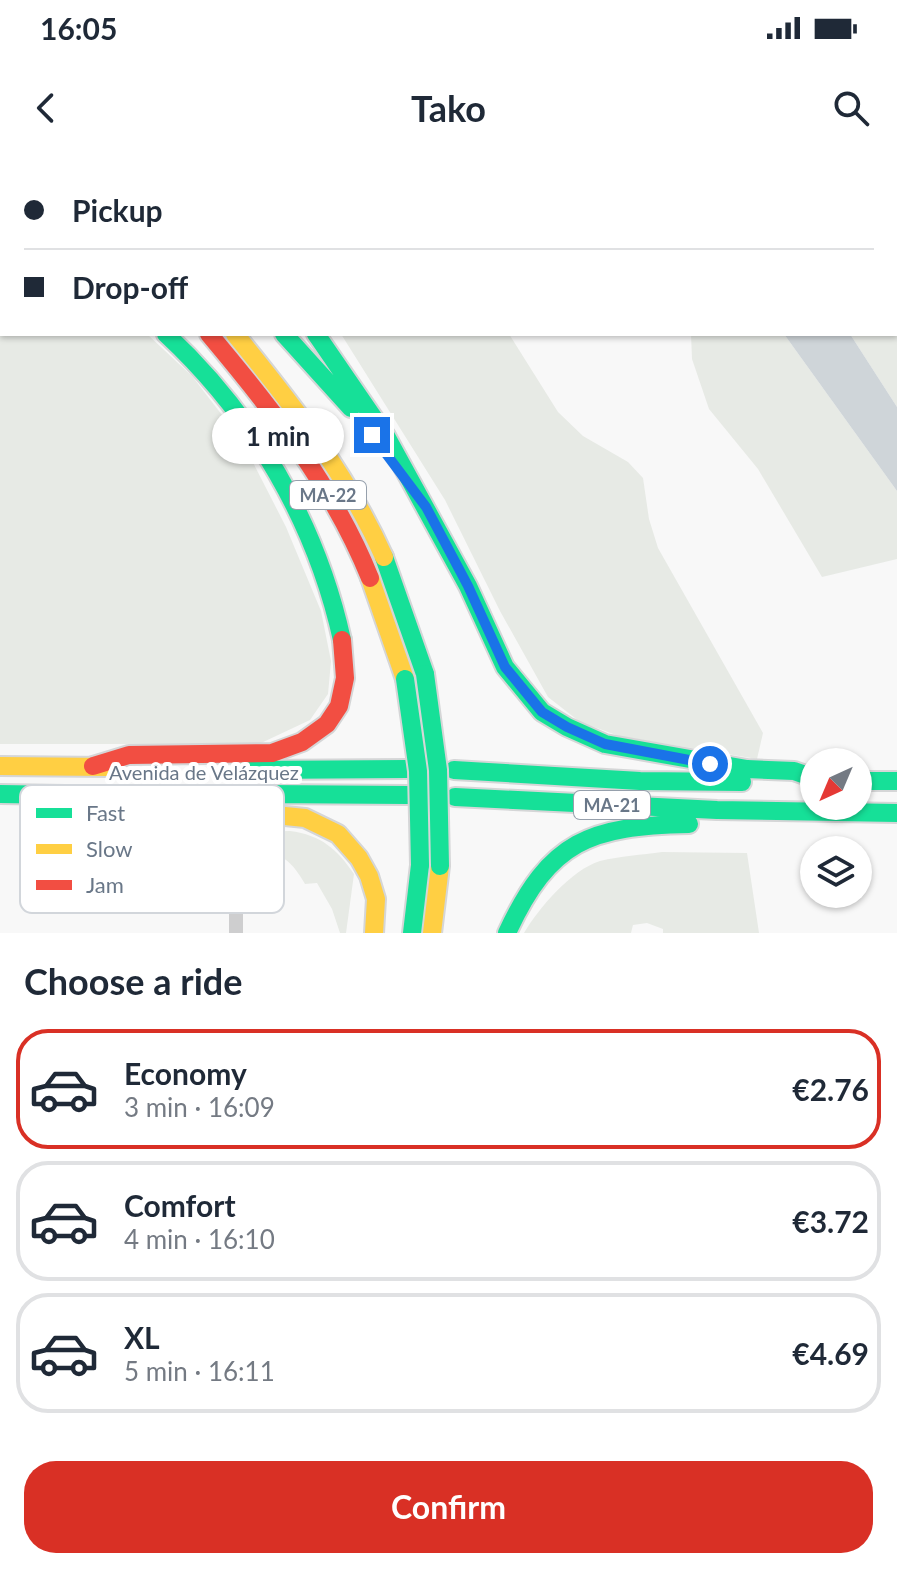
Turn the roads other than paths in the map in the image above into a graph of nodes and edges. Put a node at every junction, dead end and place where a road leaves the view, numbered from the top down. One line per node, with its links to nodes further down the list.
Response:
1 (168, 336): 8 (main road)
2 (211, 336): 15 (main road, MA-22, bridge)
3 (237, 336): 14 (main road, MA-22, bridge)
4 (286, 336): 6 (main road)
5 (317, 336): 6 (main road)
6 (426, 507): 11 (main road)
7 (0, 766): 8 (main road, Avenida de Velázquez)
8 (93, 766): 9 (main road, Avenida de Velázquez)
9 (407, 769)
10 (800, 774): 11 (main road)
11 (769, 776): 14 (main road, MA-21)
12 (872, 781): 13 (main road)
13 (897, 781)
14 (450, 784): 21 (main road, MA-21); 24 (main road, bridge)
15 (414, 790): 18 (main road, Avenida de Velázquez); 23 (main road, bridge)
16 (0, 794): 17 (main road, Avenida de Velázquez)
17 (20, 794)
18 (284, 794)
19 (897, 815): 21 (main road, MA-21)
20 (284, 816): 22 (main road)
21 (770, 818): 25 (main road)
22 (374, 933)
23 (412, 933)
24 (432, 933)
25 (507, 933)

